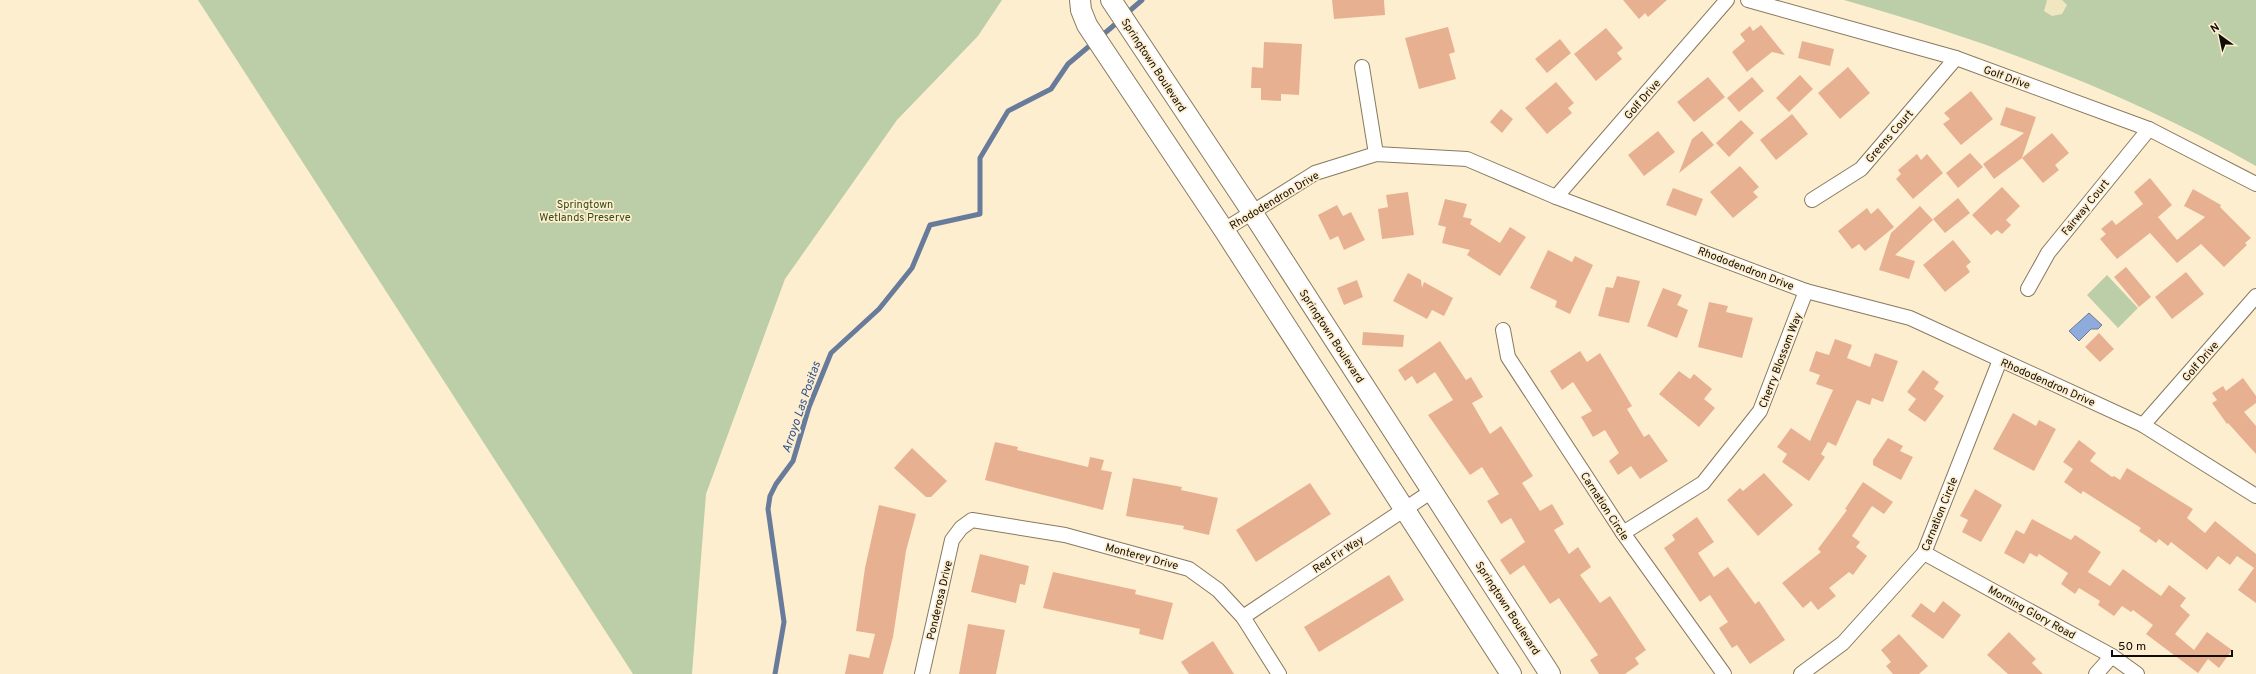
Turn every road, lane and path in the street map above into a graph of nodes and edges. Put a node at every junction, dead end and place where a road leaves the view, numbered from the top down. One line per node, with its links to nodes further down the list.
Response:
1 (1080, 0): 13 (street)
2 (1727, 0): 10 (street, Golf Drive)
3 (1748, 0): 5 (street, Golf Drive)
4 (1113, 3): 12 (street, Springtown Boulevard)
5 (1956, 58): 7 (street, Golf Drive); 11 (street, Greens Court)
6 (1362, 67): 8 (street)
7 (2149, 129): 9 (street, Golf Drive); 14 (street, Fairway Court)
8 (1376, 154): 10 (street, Rhododendron Drive); 12 (street, Rhododendron Drive)
9 (2256, 184)
10 (1556, 197): 15 (street, Rhododendron Drive)
11 (1812, 200)
12 (1252, 212): 13 (street, Rhododendron Drive); 20 (street, Springtown Boulevard)
13 (1224, 230): 22 (street)
14 (2028, 289)
15 (1806, 291): 18 (street, Rhododendron Drive); 24 (street, Cherry Blossom Way)
16 (2256, 296): 19 (street, Golf Drive)
17 (1504, 330): 24 (street, Carnation Circle)
18 (2000, 360): 19 (street, Rhododendron Drive); 25 (street, Carnation Circle)
19 (2143, 425): 21 (street, Rhododendron Drive)
20 (1432, 491): 22 (street, Red Fir Way); 31 (street, Springtown Boulevard)
21 (2256, 496)
22 (1404, 508): 26 (street, Red Fir Way); 30 (street)
23 (961, 528): 26 (street, Monterey Drive); 28 (street, Ponderosa Drive)
24 (1623, 533): 32 (street, Carnation Circle)
25 (1924, 553): 27 (street, Morning Glory Road); 33 (street, Carnation Circle)
26 (1243, 617): 29 (street, Monterey Drive)
27 (2112, 656): 34 (street); 35 (street, Morning Glory Road)
28 (922, 674)
29 (1279, 674)
30 (1511, 674)
31 (1550, 674)
32 (1724, 674)
33 (1801, 674)
34 (2096, 674)
35 (2137, 674)

